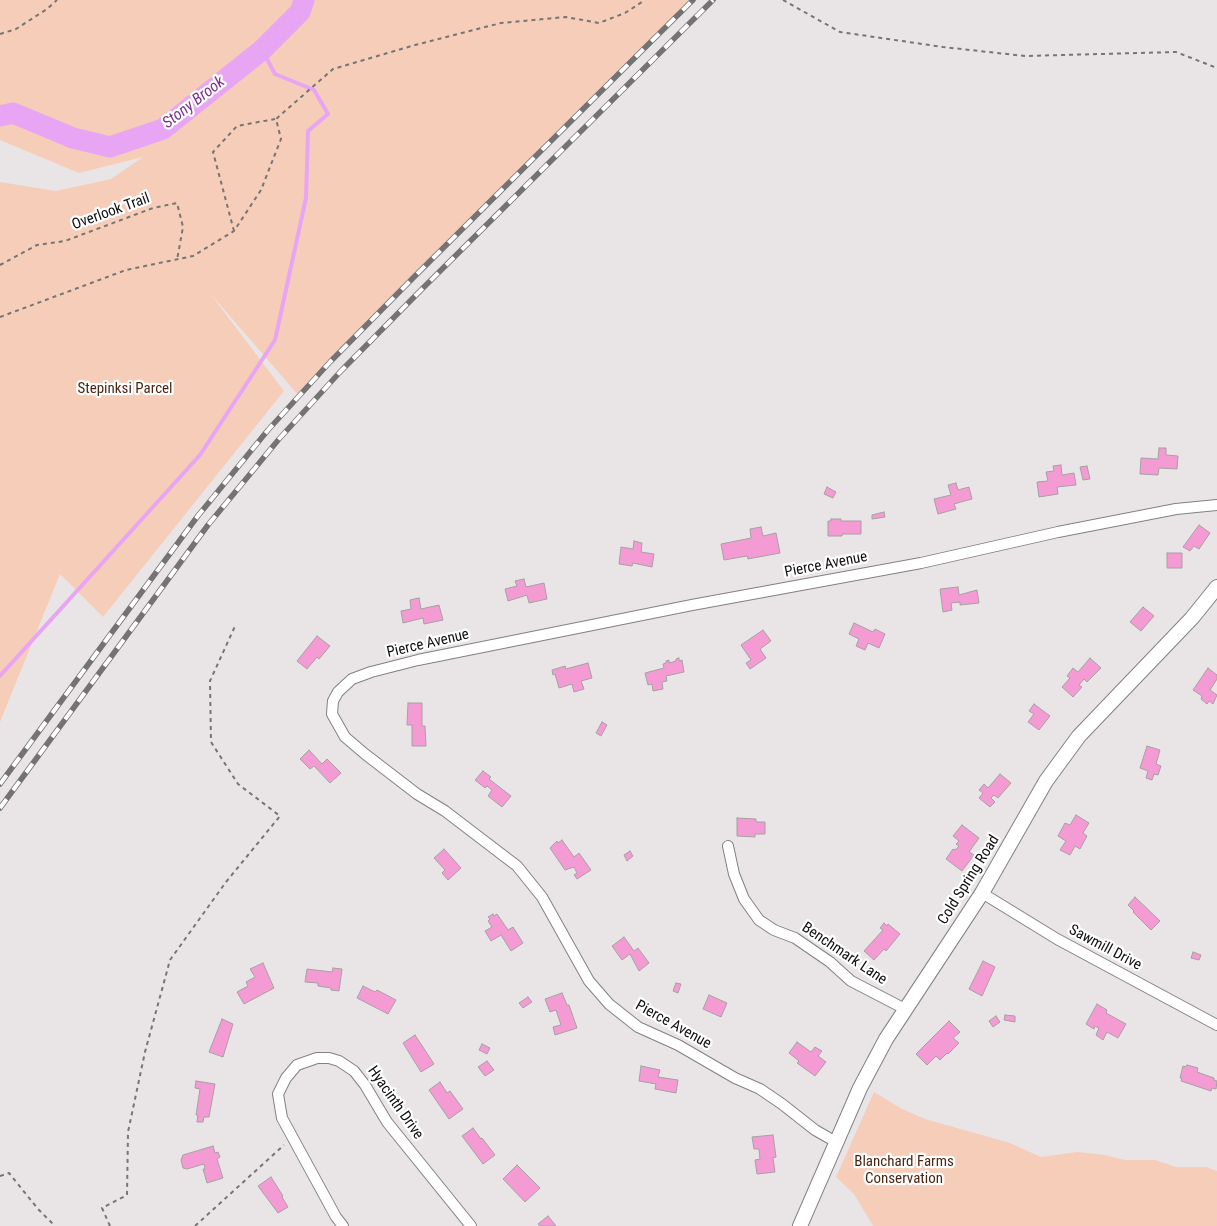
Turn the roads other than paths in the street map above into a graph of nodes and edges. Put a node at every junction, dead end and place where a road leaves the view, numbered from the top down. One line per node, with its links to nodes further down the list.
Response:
1 (1217, 505): 7 (street, Pierce Avenue)
2 (1217, 586): 4 (street, Cold Spring Road)
3 (728, 846): 5 (street, Benchmark Lane)
4 (982, 893): 5 (street, Cold Spring Road); 6 (street, Sawmill Drive)
5 (905, 1009): 7 (street, Cold Spring Road)
6 (1217, 1025)
7 (836, 1142): 10 (street, Cold Spring Road)
8 (343, 1226): 9 (street, Hyacinth Drive)
9 (472, 1226)
10 (800, 1226)

